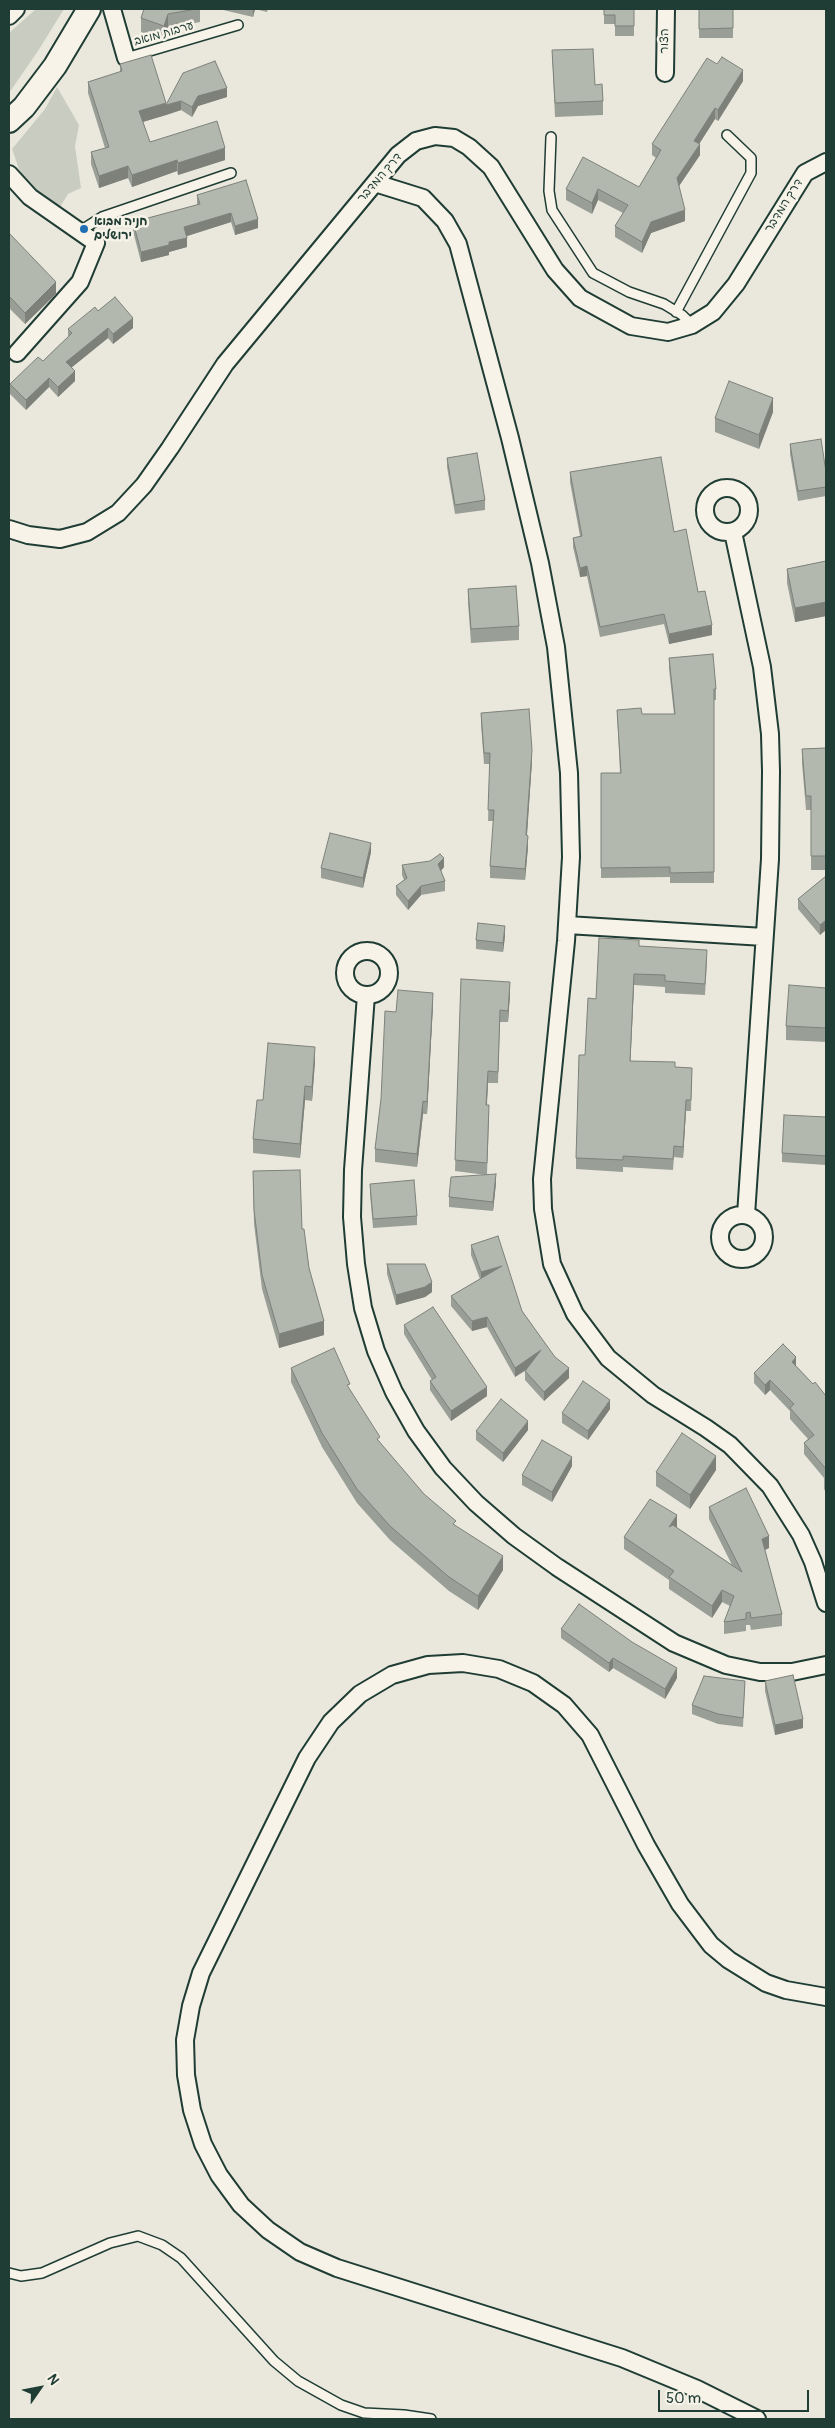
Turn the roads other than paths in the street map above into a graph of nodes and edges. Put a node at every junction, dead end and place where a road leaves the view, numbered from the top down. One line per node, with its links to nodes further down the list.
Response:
1 (16, 9): 5 (street)
2 (89, 9): 9 (street)
3 (112, 9): 7 (street)
4 (666, 9): 8 (street, הצור)
5 (9, 16)
6 (238, 25): 7 (lane, ערבות מואב)
7 (126, 58)
8 (664, 73)
9 (9, 121)
10 (727, 135): 17 (lane)
11 (551, 137): 17 (lane)
12 (826, 162): 18 (street, דרך המדבר)
13 (231, 173): 16 (lane)
14 (9, 174): 16 (street)
15 (375, 183): 18 (street, דרך המדבר); 20 (street, דרך המדבר); 22 (street)
16 (80, 232): 19 (street)
17 (676, 312): 18 (lane)
18 (692, 325)
19 (17, 353)
20 (9, 529)
21 (732, 532): 23 (street)
22 (567, 925): 23 (street); 26 (street)
23 (764, 938): 25 (street)
24 (366, 995): 27 (street)
25 (746, 1215)
26 (826, 1603)
27 (826, 1666)
28 (826, 1997): 31 (street)
29 (9, 2273): 30 (lane)
30 (431, 2419)
31 (757, 2419)

